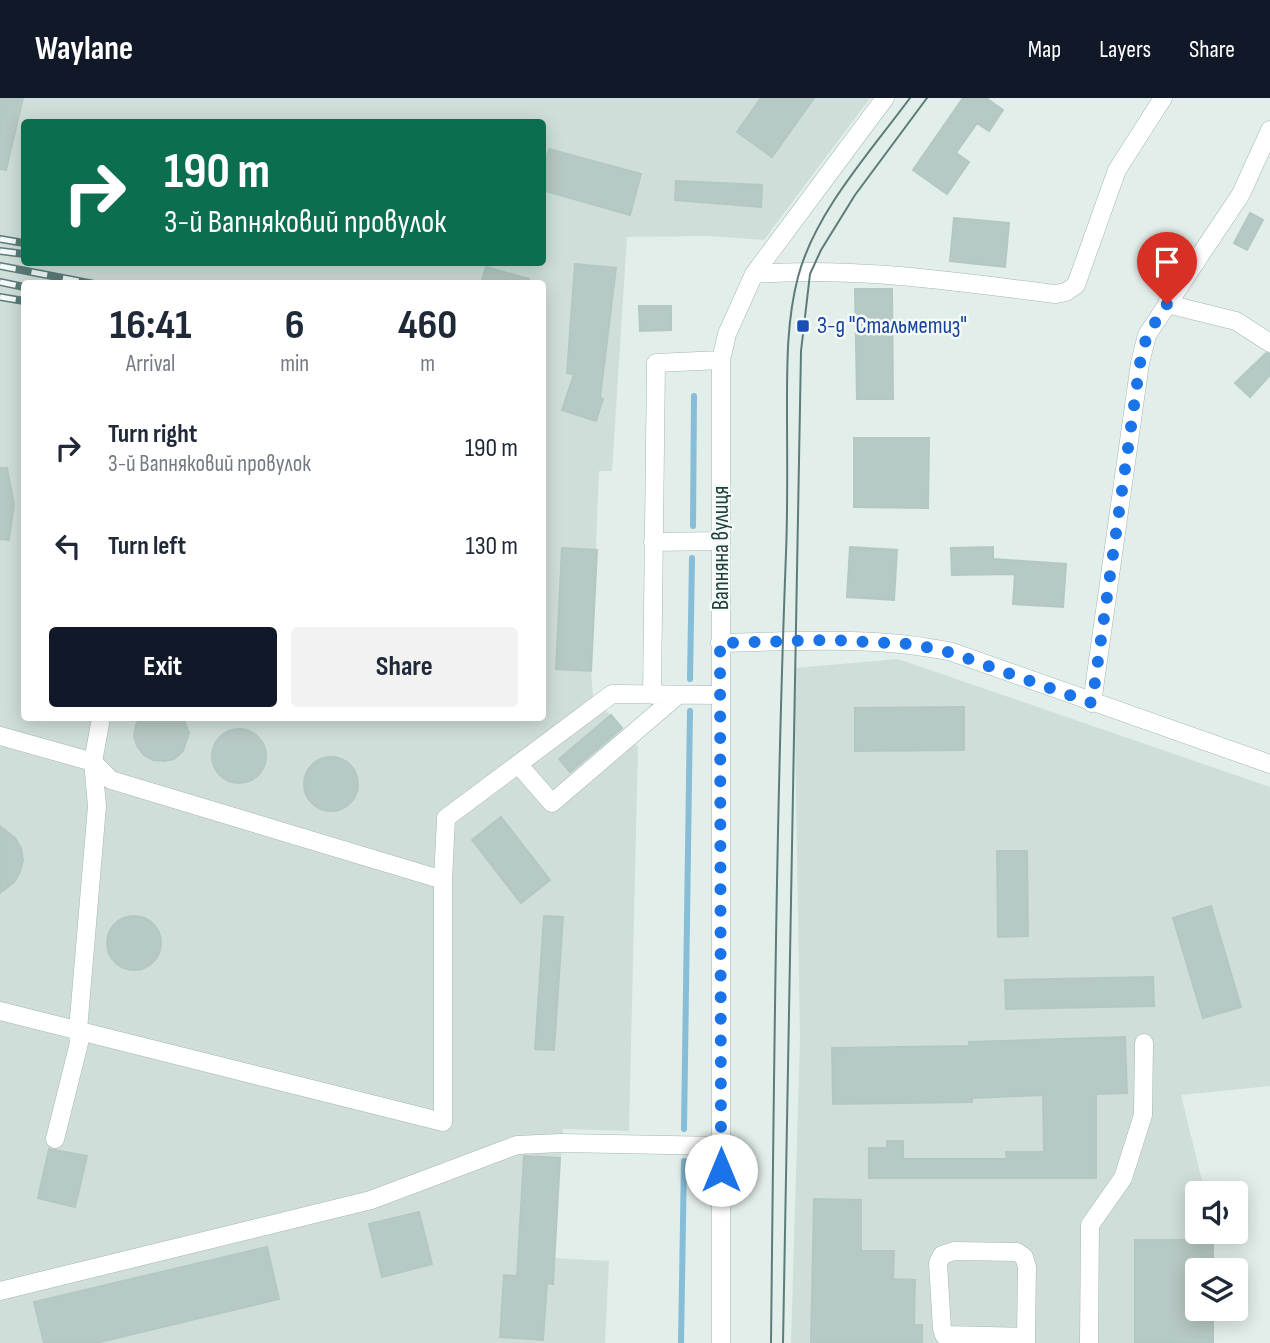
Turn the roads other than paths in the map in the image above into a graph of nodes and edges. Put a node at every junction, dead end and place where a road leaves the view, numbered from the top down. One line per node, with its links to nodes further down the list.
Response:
1 (885, 98): 4 (street, Вапняна вулиця)
2 (1163, 98): 4 (street)
3 (1270, 130): 5 (street)
4 (754, 274): 7 (street, Вапняна вулиця)
5 (1167, 304): 6 (street); 14 (street)
6 (1270, 343)
7 (721, 360): 8 (street, Вапняна вулиця); 9 (street)
8 (721, 541): 9 (street); 10 (street, Вапняна вулиця)
9 (653, 542): 11 (street)
10 (720, 643): 13 (street, Вапняна вулиця); 14 (street)
11 (652, 695): 12 (street); 18 (street)
12 (678, 695): 13 (street); 18 (street)
13 (720, 695): 25 (street, Вапняна вулиця)
14 (1092, 703): 19 (street)
15 (100, 721): 17 (street)
16 (0, 736): 17 (street)
17 (93, 762): 20 (street); 22 (street)
18 (518, 764): 20 (street)
19 (1270, 764)
20 (443, 880): 22 (street)
21 (0, 1011): 22 (street)
22 (78, 1030): 24 (street)
23 (1144, 1043): 29 (street)
24 (55, 1139)
25 (721, 1146): 26 (street); 28 (street, Вапняна вулиця)
26 (0, 1291)
27 (1026, 1340): 27 (street)
28 (721, 1343)
29 (1089, 1343)

